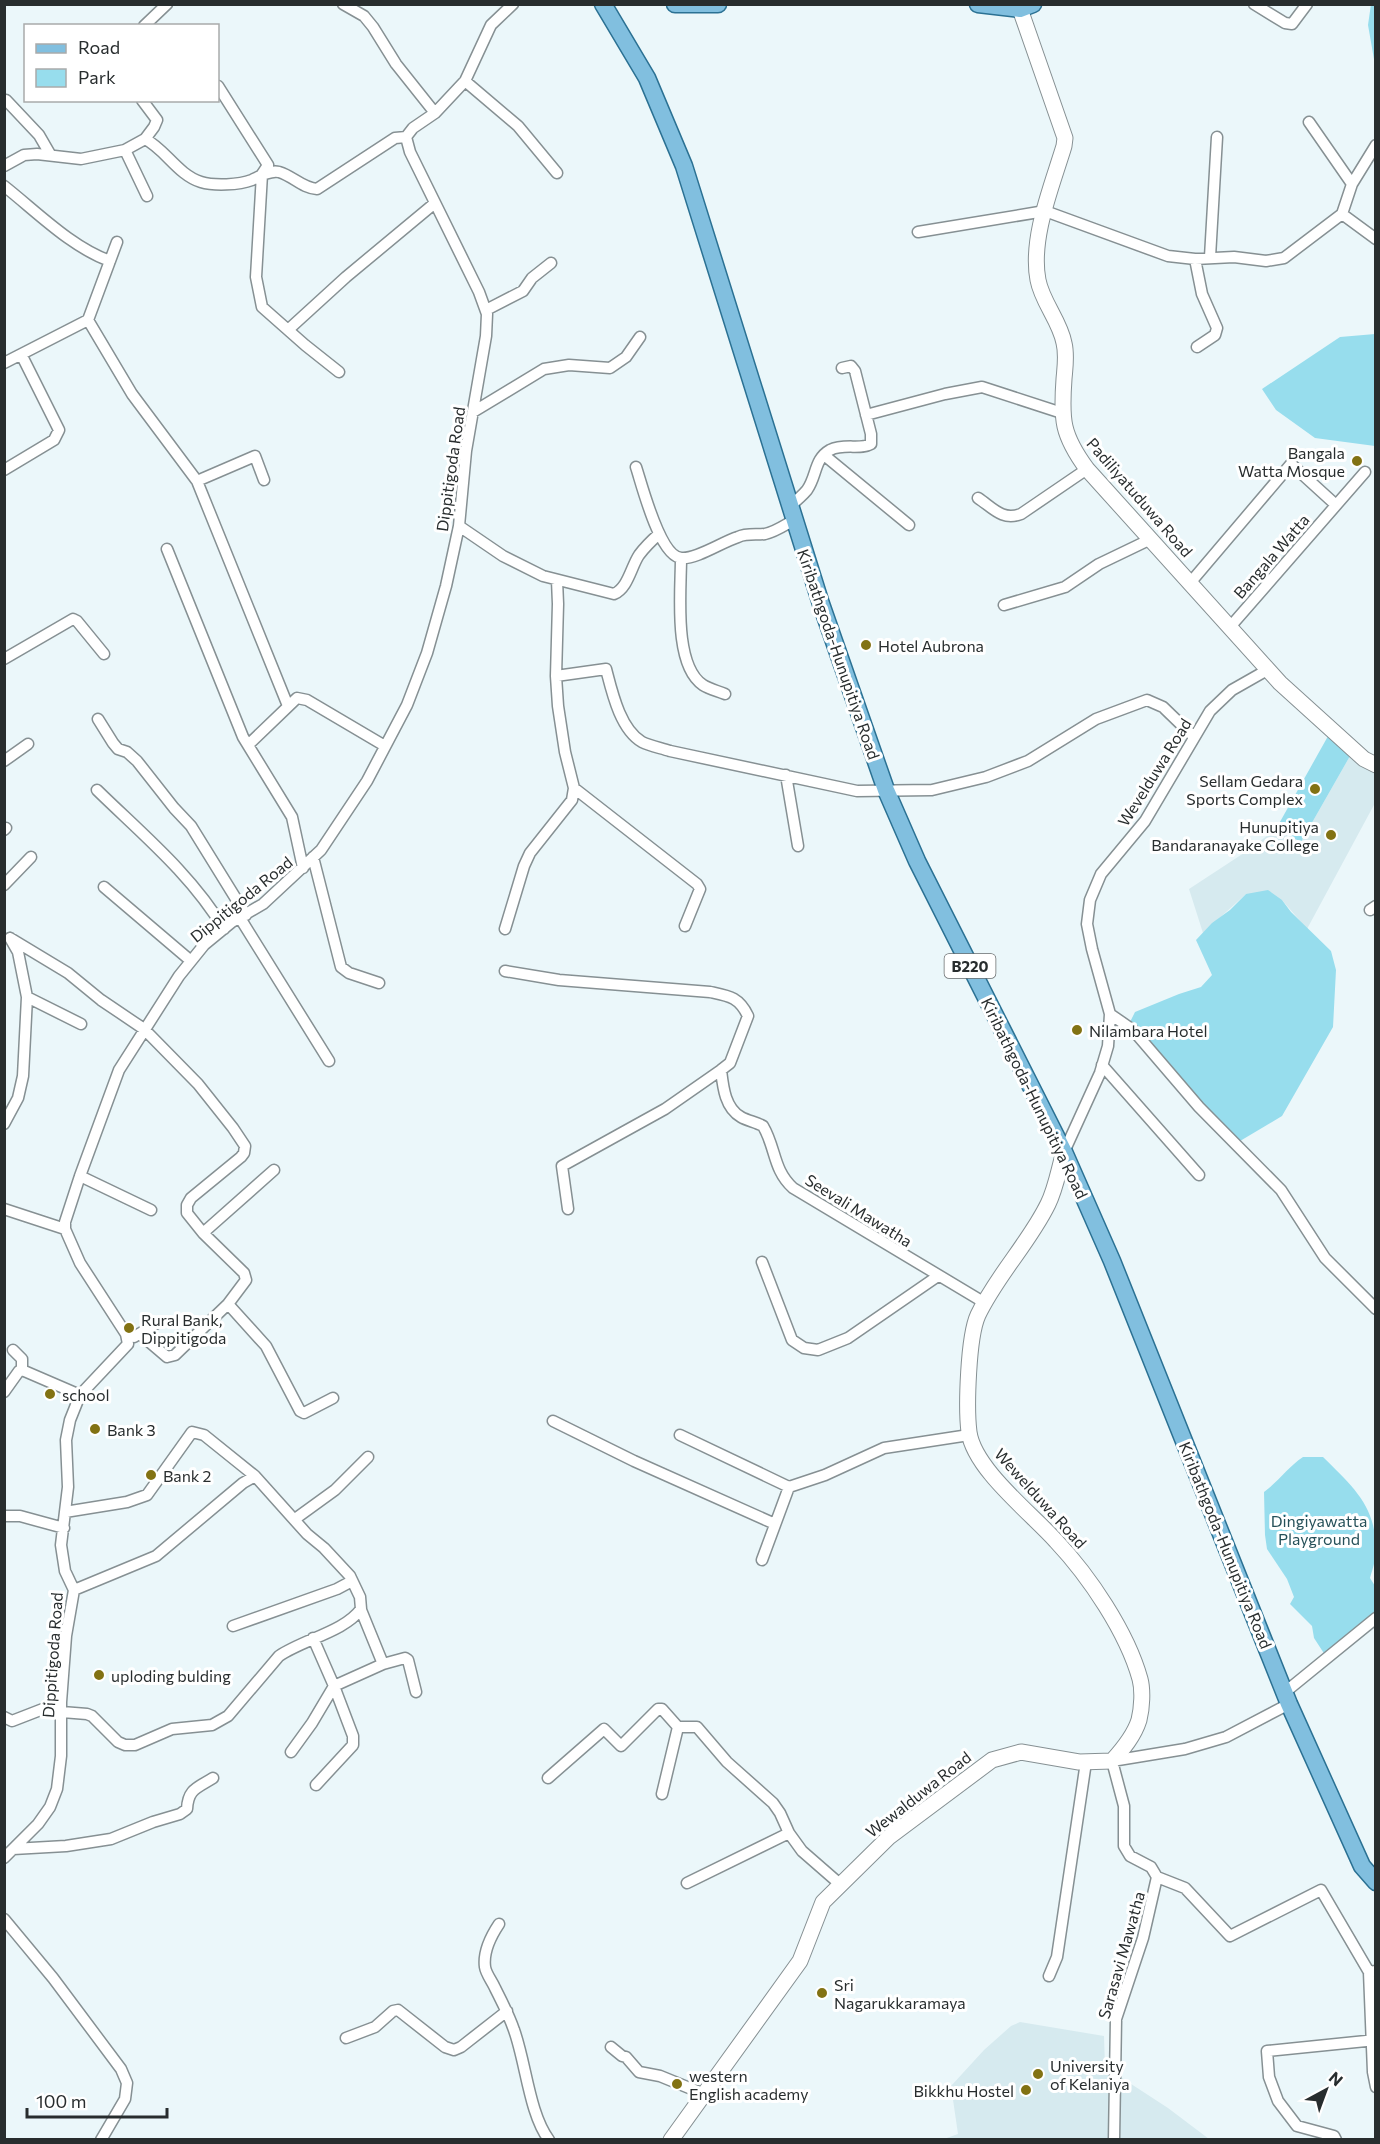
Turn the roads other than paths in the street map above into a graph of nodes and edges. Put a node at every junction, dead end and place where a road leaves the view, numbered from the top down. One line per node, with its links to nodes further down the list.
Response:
1 (167, 4): 11 (street)
2 (343, 4): 16 (street)
3 (513, 4): 12 (street)
4 (603, 4): 61 (main road, Kiribathgoda-Hunupitiya Road / B220)
5 (675, 4): 6 (main road)
6 (718, 4)
7 (978, 4): 10 (main road)
8 (1254, 4): 9 (street)
9 (1307, 4)
10 (1027, 7): 31 (street, Padiliyatuduwa Road)
11 (146, 24)
12 (465, 81): 16 (street); 25 (street)
13 (219, 88): 26 (street)
14 (6, 100): 23 (street)
15 (144, 102): 20 (street)
16 (435, 113): 18 (street)
17 (1309, 122): 27 (street)
18 (406, 137): 26 (street); 30 (street, Dippitigoda Road)
19 (1217, 137): 36 (street)
20 (145, 139): 22 (street); 26 (street)
21 (1376, 145): 27 (street)
22 (125, 150): 23 (street); 29 (street)
23 (50, 154): 24 (street)
24 (4, 166)
25 (557, 173)
26 (262, 174): 42 (street)
27 (1352, 184): 32 (street)
28 (4, 186): 38 (street)
29 (147, 196)
30 (435, 203): 40 (street, Dippitigoda Road); 42 (street)
31 (1044, 211): 33 (street); 37 (street); 50 (street, Padiliyatuduwa Road)
32 (1342, 214): 34 (street); 36 (street)
33 (918, 232)
34 (1376, 239)
35 (117, 242): 38 (street)
36 (1210, 258): 37 (street)
37 (1195, 259): 44 (street)
38 (110, 261): 41 (street)
39 (551, 263): 40 (street)
40 (486, 310): 49 (street, Dippitigoda Road)
41 (88, 320): 45 (street); 58 (street)
42 (289, 329): 48 (street)
43 (640, 337): 49 (street)
44 (1197, 347)
45 (22, 356): 46 (street); 55 (street)
46 (4, 363)
47 (842, 368): 51 (street)
48 (339, 372)
49 (473, 412): 63 (street, Dippitigoda Road)
50 (1062, 412): 51 (street); 54 (street, Padiliyatuduwa Road)
51 (866, 415): 52 (street)
52 (824, 455): 61 (street); 62 (street)
53 (636, 467): 64 (street)
54 (1087, 469): 59 (street); 65 (street, Padiliyatuduwa Road)
55 (4, 470)
56 (1365, 472): 60 (street, Bangala Watta)
57 (264, 480): 58 (street)
58 (197, 481): 77 (street)
59 (978, 498)
60 (1336, 505): 69 (street); 71 (street, Bangala Watta)
61 (792, 513): 67 (street); 88 (main road, Kiribathgoda-Hunupitiya Road / B220)
62 (909, 525)
63 (459, 526): 68 (street); 82 (street, Dippitigoda Road)
64 (659, 534): 67 (street); 68 (street)
65 (1151, 538): 69 (street, Padiliyatuduwa Road); 70 (street)
66 (167, 549): 81 (street)
67 (681, 558): 76 (street)
68 (557, 580): 75 (street)
69 (1190, 583): 71 (street, Padiliyatuduwa Road)
70 (1004, 605)
71 (1230, 627): 74 (street, Padiliyatuduwa Road)
72 (104, 654): 73 (street)
73 (4, 659)
74 (1269, 669): 79 (street, Wevelduwa Road); 84 (street, Padiliyatuduwa Road)
75 (556, 676): 85 (street); 86 (street)
76 (725, 694)
77 (288, 706): 81 (street); 82 (street)
78 (98, 719): 95 (street)
79 (1194, 737): 88 (street); 104 (street, Wevelduwa Road)
80 (28, 744): 83 (street)
81 (248, 746): 92 (street)
82 (386, 746): 91 (street, Dippitigoda Road)
83 (4, 761)
84 (1376, 765)
85 (786, 775): 88 (street); 89 (street)
86 (574, 788): 96 (street); 98 (street)
87 (97, 790): 97 (street)
88 (886, 790): 111 (main road, Kiribathgoda-Hunupitiya Road / B220)
89 (798, 846)
90 (31, 857): 93 (street)
91 (314, 857): 92 (street, Dippitigoda Road); 102 (street)
92 (303, 867): 95 (street, Dippitigoda Road)
93 (4, 885)
94 (104, 887): 100 (street)
95 (243, 917): 97 (street, Dippitigoda Road); 107 (street)
96 (685, 926)
97 (224, 929): 100 (street, Dippitigoda Road)
98 (505, 929)
99 (7, 937): 103 (street); 106 (street)
100 (191, 961): 106 (street, Dippitigoda Road)
101 (505, 971): 109 (street)
102 (379, 983)
103 (27, 997): 105 (street); 110 (street)
104 (1110, 1014): 108 (street, Wevelduwa Road); 124 (street)
105 (81, 1024)
106 (144, 1029): 114 (street, Dippitigoda Road); 119 (street)
107 (329, 1061)
108 (1102, 1065): 111 (street, Wevelduwa Road); 113 (street)
109 (721, 1070): 116 (street); 121 (street, Seevali Mawatha)
110 (4, 1124)
111 (1064, 1152): 122 (street, Wewelduwa Road); 154 (main road, Kiribathgoda-Hunupitiya Road / B220)
112 (274, 1170): 119 (street)
113 (1199, 1175)
114 (80, 1176): 117 (street); 118 (street, Dippitigoda Road)
115 (4, 1209): 118 (street)
116 (568, 1209)
117 (151, 1210)
118 (65, 1229): 127 (street)
119 (203, 1233): 123 (street)
120 (762, 1262): 121 (street)
121 (938, 1276): 122 (street, Seevali Mawatha)
122 (985, 1303): 135 (street, Wewelduwa Road)
123 (228, 1304): 126 (street); 132 (street)
124 (1376, 1309)
125 (157, 1323): 126 (street, Dippitigoda Road)
126 (140, 1334): 127 (street, Dippitigoda Road)
127 (128, 1344): 131 (street, Dippitigoda Road)
128 (13, 1350): 129 (street)
129 (22, 1370): 130 (street); 131 (street)
130 (4, 1392)
131 (80, 1395): 139 (street, Dippitigoda Road)
132 (333, 1398)
133 (553, 1421): 142 (street)
134 (680, 1435): 138 (street)
135 (969, 1435): 138 (street); 159 (street, Wewelduwa Road)
136 (368, 1457): 141 (street)
137 (255, 1476): 139 (street); 141 (street); 146 (street)
138 (789, 1487): 142 (street)
139 (64, 1512): 143 (street, Dippitigoda Road)
140 (4, 1516): 143 (street)
141 (295, 1520): 145 (street)
142 (775, 1524): 144 (street)
143 (64, 1528): 146 (street, Dippitigoda Road)
144 (762, 1560)
145 (352, 1581): 147 (street); 149 (street)
146 (74, 1590): 155 (street, Dippitigoda Road)
147 (361, 1610): 150 (street); 151 (street)
148 (1376, 1618): 154 (street, Wewalduwa Road)
149 (233, 1626)
150 (313, 1638): 152 (street); 155 (street)
151 (383, 1664): 152 (street); 153 (street)
152 (334, 1686): 158 (street); 163 (street)
153 (416, 1692)
154 (1287, 1699): 159 (street, Wewalduwa Road); 169 (main road, Kiribathgoda-Hunupitiya Road / B220)
155 (62, 1707): 156 (street); 166 (street, Dippitigoda Road)
156 (4, 1717)
157 (678, 1727): 162 (street); 164 (street); 165 (street)
158 (291, 1752)
159 (1112, 1761): 160 (street, Wewalduwa Road); 168 (street, Sarasavi Mawatha)
160 (1086, 1762): 171 (street, Wewalduwa Road); 175 (street)
161 (213, 1778): 166 (street)
162 (548, 1778)
163 (316, 1785)
164 (662, 1794)
165 (789, 1833): 170 (street); 171 (street)
166 (13, 1849): 167 (street, Dippitigoda Road)
167 (4, 1858)
168 (1157, 1877): 174 (street); 185 (street, Sarasavi Mawatha)
169 (1376, 1882)
170 (687, 1883)
171 (841, 1884): 181 (street, Wewalduwa Road)
172 (4, 1919): 182 (street)
173 (500, 1924): 176 (street)
174 (1372, 1971): 178 (street)
175 (1049, 1976)
176 (507, 2011): 177 (street); 183 (street)
177 (346, 2038)
178 (1374, 2041): 180 (street); 186 (street)
179 (611, 2047): 181 (street)
180 (1376, 2087)
181 (704, 2094): 184 (street, Wewalduwa Road)
182 (101, 2139)
183 (549, 2139)
184 (671, 2139)
185 (1114, 2139)
186 (1336, 2139)

